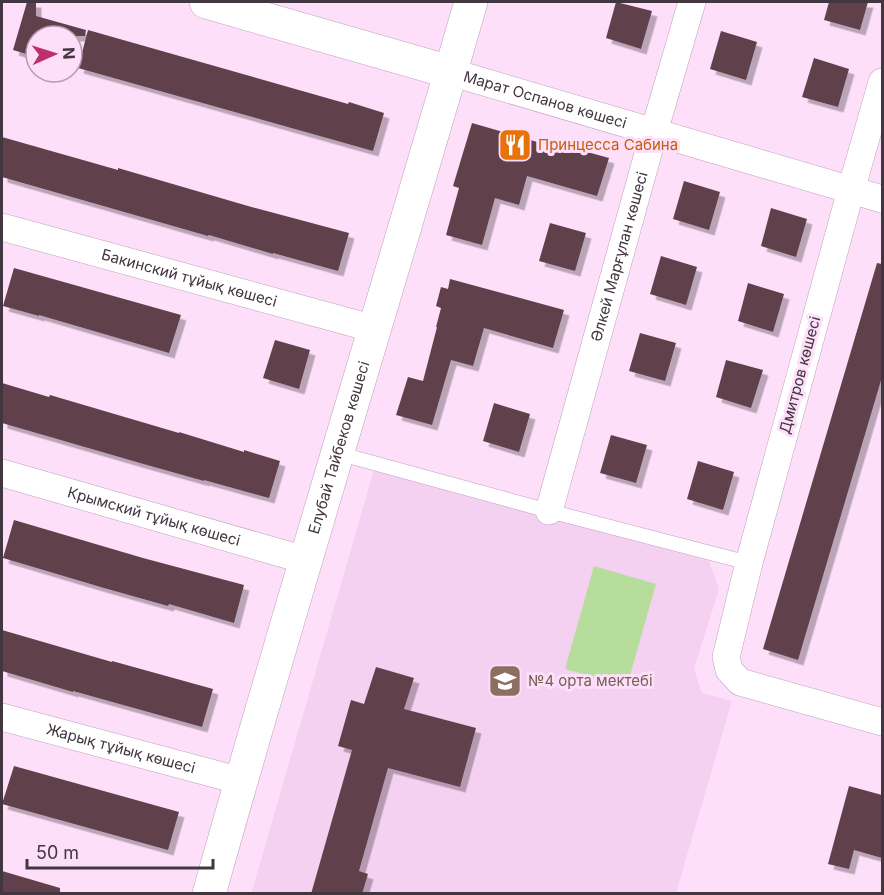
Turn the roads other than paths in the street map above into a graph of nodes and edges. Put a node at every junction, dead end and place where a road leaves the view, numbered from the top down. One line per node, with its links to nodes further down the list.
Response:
1 (206, 2): 4 (street, Марат Оспанов көшесі)
2 (471, 2): 4 (street, Елубай Тайбеков көшесі)
3 (692, 2): 6 (street, Әлкей Марғұлан көшесі)
4 (450, 72): 6 (street, Марат Оспанов көшесі); 10 (street, Елубай Тайбеков көшесі)
5 (882, 82): 7 (street, Дмитров көшесі)
6 (654, 132): 7 (street, Марат Оспанов көшесі); 13 (street, Әлкей Марғұлан көшесі)
7 (851, 190): 8 (street, Марат Оспанов көшесі); 15 (street, Дмитров көшесі)
8 (882, 199)
9 (2, 227): 10 (street, Бакинский тұйық көшесі)
10 (375, 329): 11 (street, Елубай Тайбеков көшесі)
11 (337, 453): 13 (lane); 14 (street, Елубай Тайбеков көшесі)
12 (2, 473): 14 (street, Крымский тұйық көшесі)
13 (549, 511): 15 (lane)
14 (305, 560): 18 (street, Елубай Тайбеков көшесі)
15 (749, 563): 17 (street, Дмитров көшесі)
16 (2, 717): 18 (street, Жарық тұйық көшесі)
17 (882, 722)
18 (241, 781): 19 (street, Елубай Тайбеков көшесі)
19 (209, 894)

